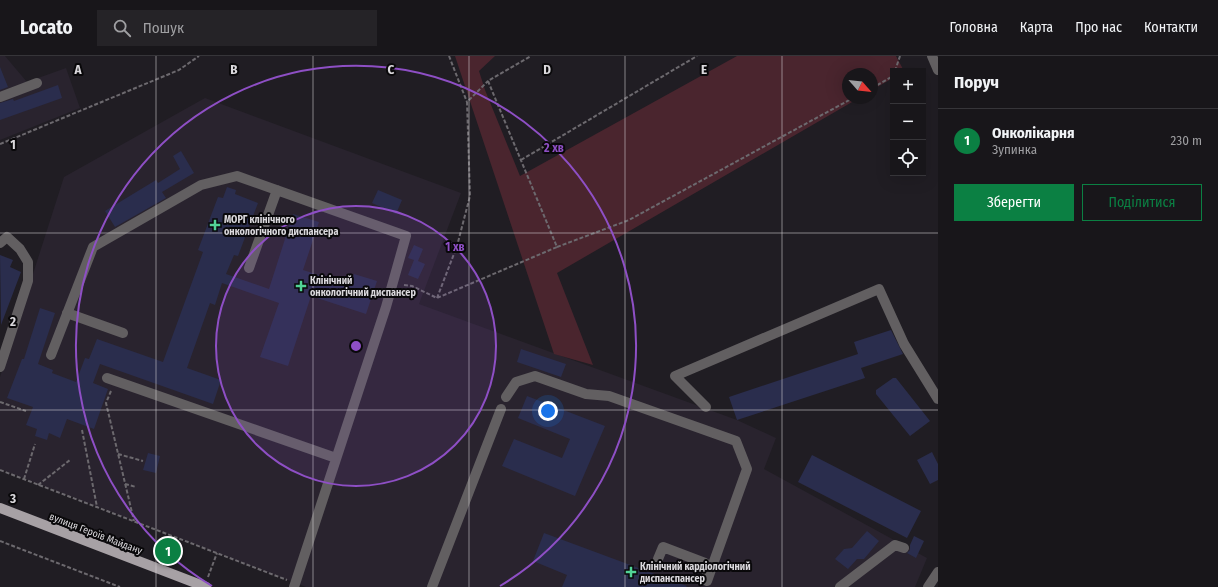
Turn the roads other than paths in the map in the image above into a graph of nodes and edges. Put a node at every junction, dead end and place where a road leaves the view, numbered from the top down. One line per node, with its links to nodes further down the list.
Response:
1 (932, 56): 2 (lane)
2 (938, 70)
3 (37, 83): 4 (lane)
4 (0, 97)
5 (277, 190): 7 (lane); 8 (lane); 17 (lane)
6 (2, 237): 11 (lane)
7 (249, 268)
8 (67, 313): 9 (lane); 10 (lane)
9 (123, 333)
10 (51, 355)
11 (0, 367)
12 (110, 380): 17 (lane)
13 (506, 397): 22 (lane)
14 (938, 399): 15 (lane)
15 (706, 407)
16 (501, 409): 25 (lane)
17 (336, 458): 23 (lane)
18 (0, 508): 24 (main road, вулиця Героїв Майдану)
19 (904, 548): 26 (lane)
20 (658, 559): 22 (lane)
21 (938, 572): 27 (lane)
22 (705, 584)
23 (295, 585)
24 (205, 587)
25 (432, 587)
26 (840, 587)
27 (928, 587)

